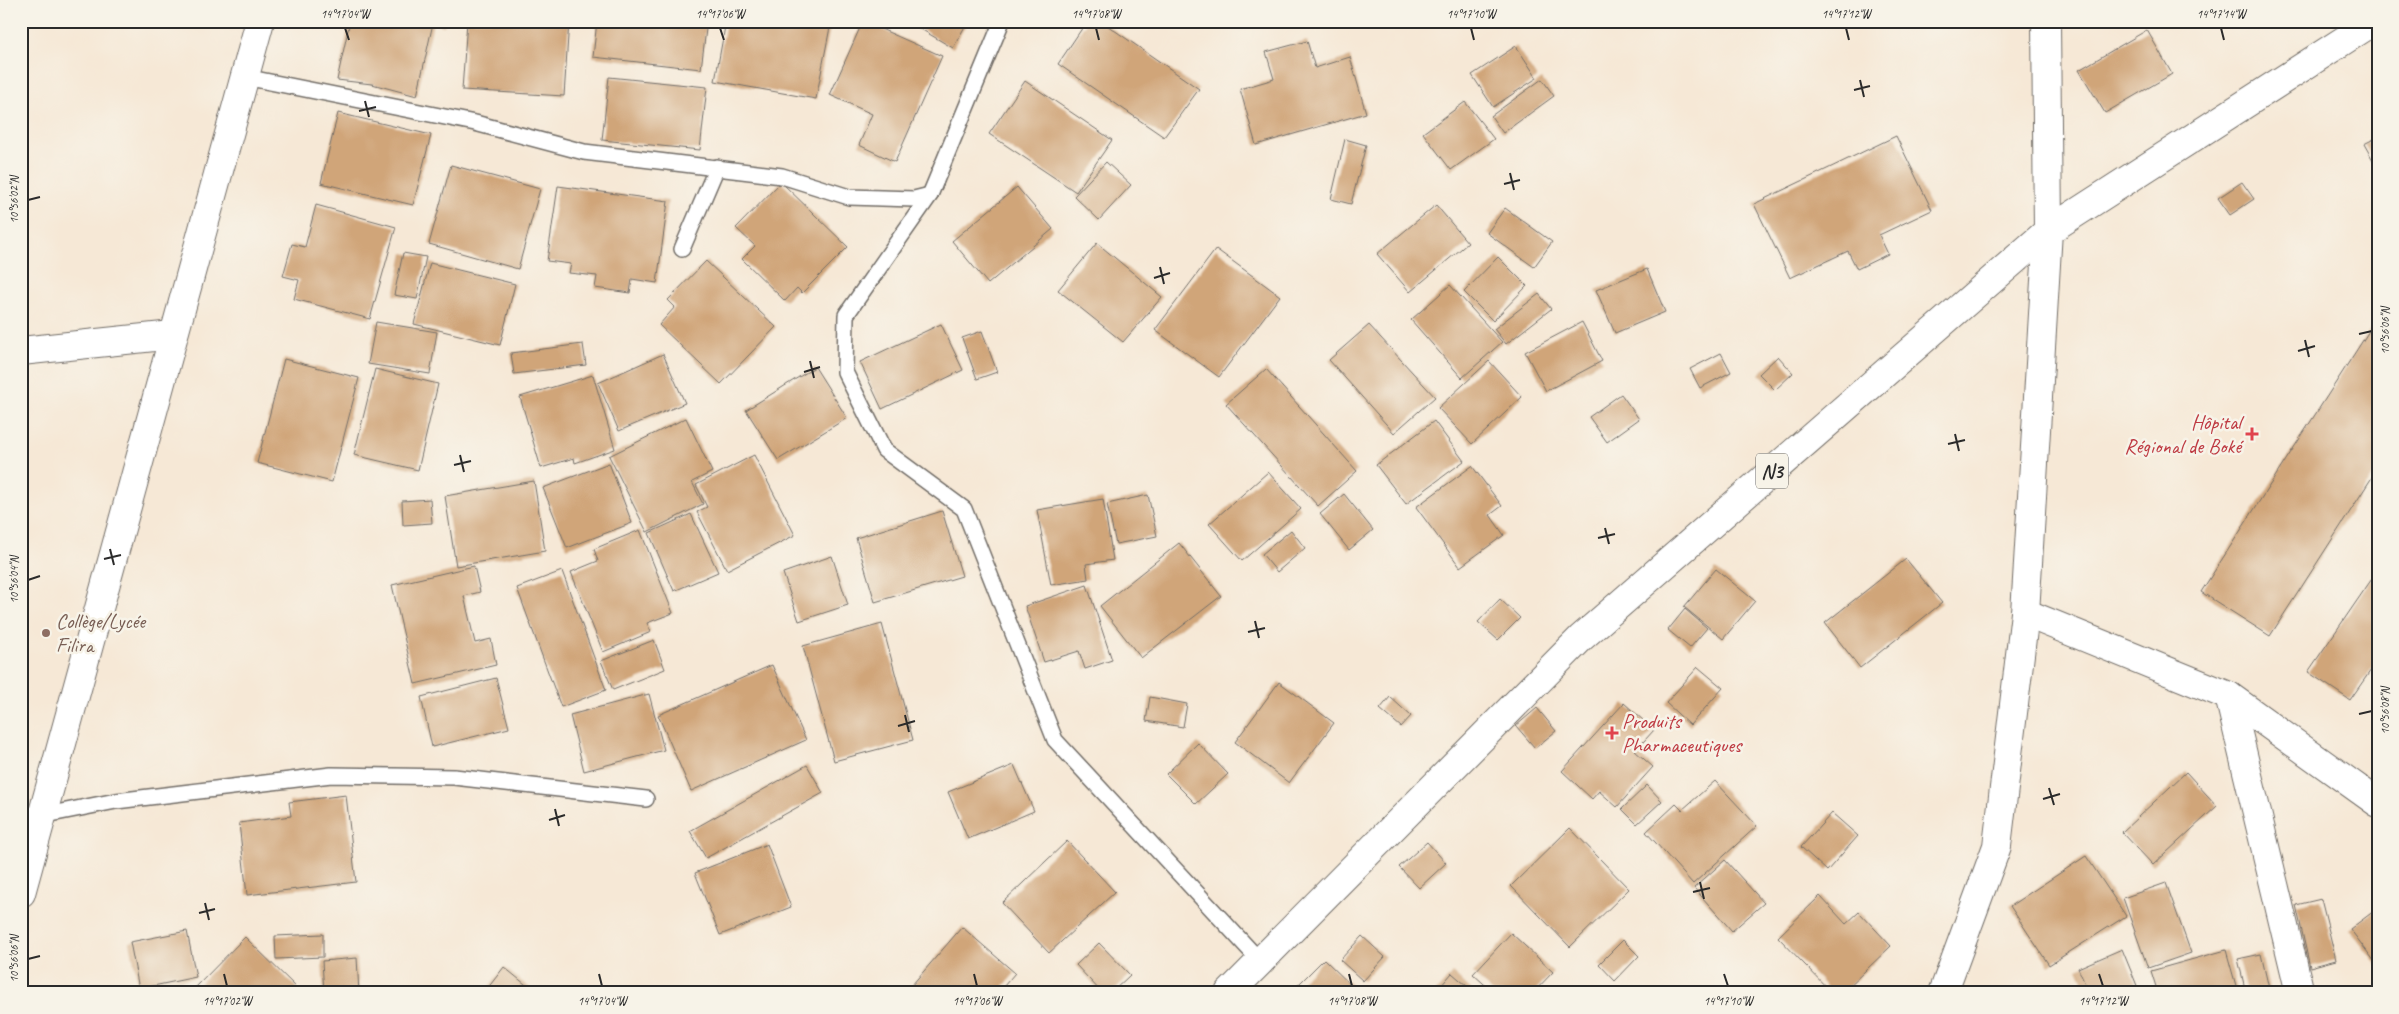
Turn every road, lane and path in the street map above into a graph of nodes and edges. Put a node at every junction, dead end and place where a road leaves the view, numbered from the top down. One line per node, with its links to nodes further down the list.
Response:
1 (260, 21): 5 (main road)
2 (1002, 21): 7 (lane)
3 (2046, 21): 8 (main road)
4 (2374, 21): 8 (main road, N3)
5 (245, 77): 6 (lane); 10 (main road)
6 (717, 167): 7 (lane); 9 (lane)
7 (930, 195): 18 (lane)
8 (2048, 231): 12 (main road); 18 (main road, N3)
9 (682, 249)
10 (173, 335): 11 (main road); 16 (main road)
11 (21, 352)
12 (2025, 613): 13 (main road); 20 (main road)
13 (2229, 696): 15 (main road); 21 (main road)
14 (646, 799): 16 (lane)
15 (2378, 803)
16 (40, 816): 17 (main road)
17 (21, 893)
18 (1260, 962): 19 (main road, N3)
19 (1229, 993)
20 (1944, 993)
21 (2300, 993)

